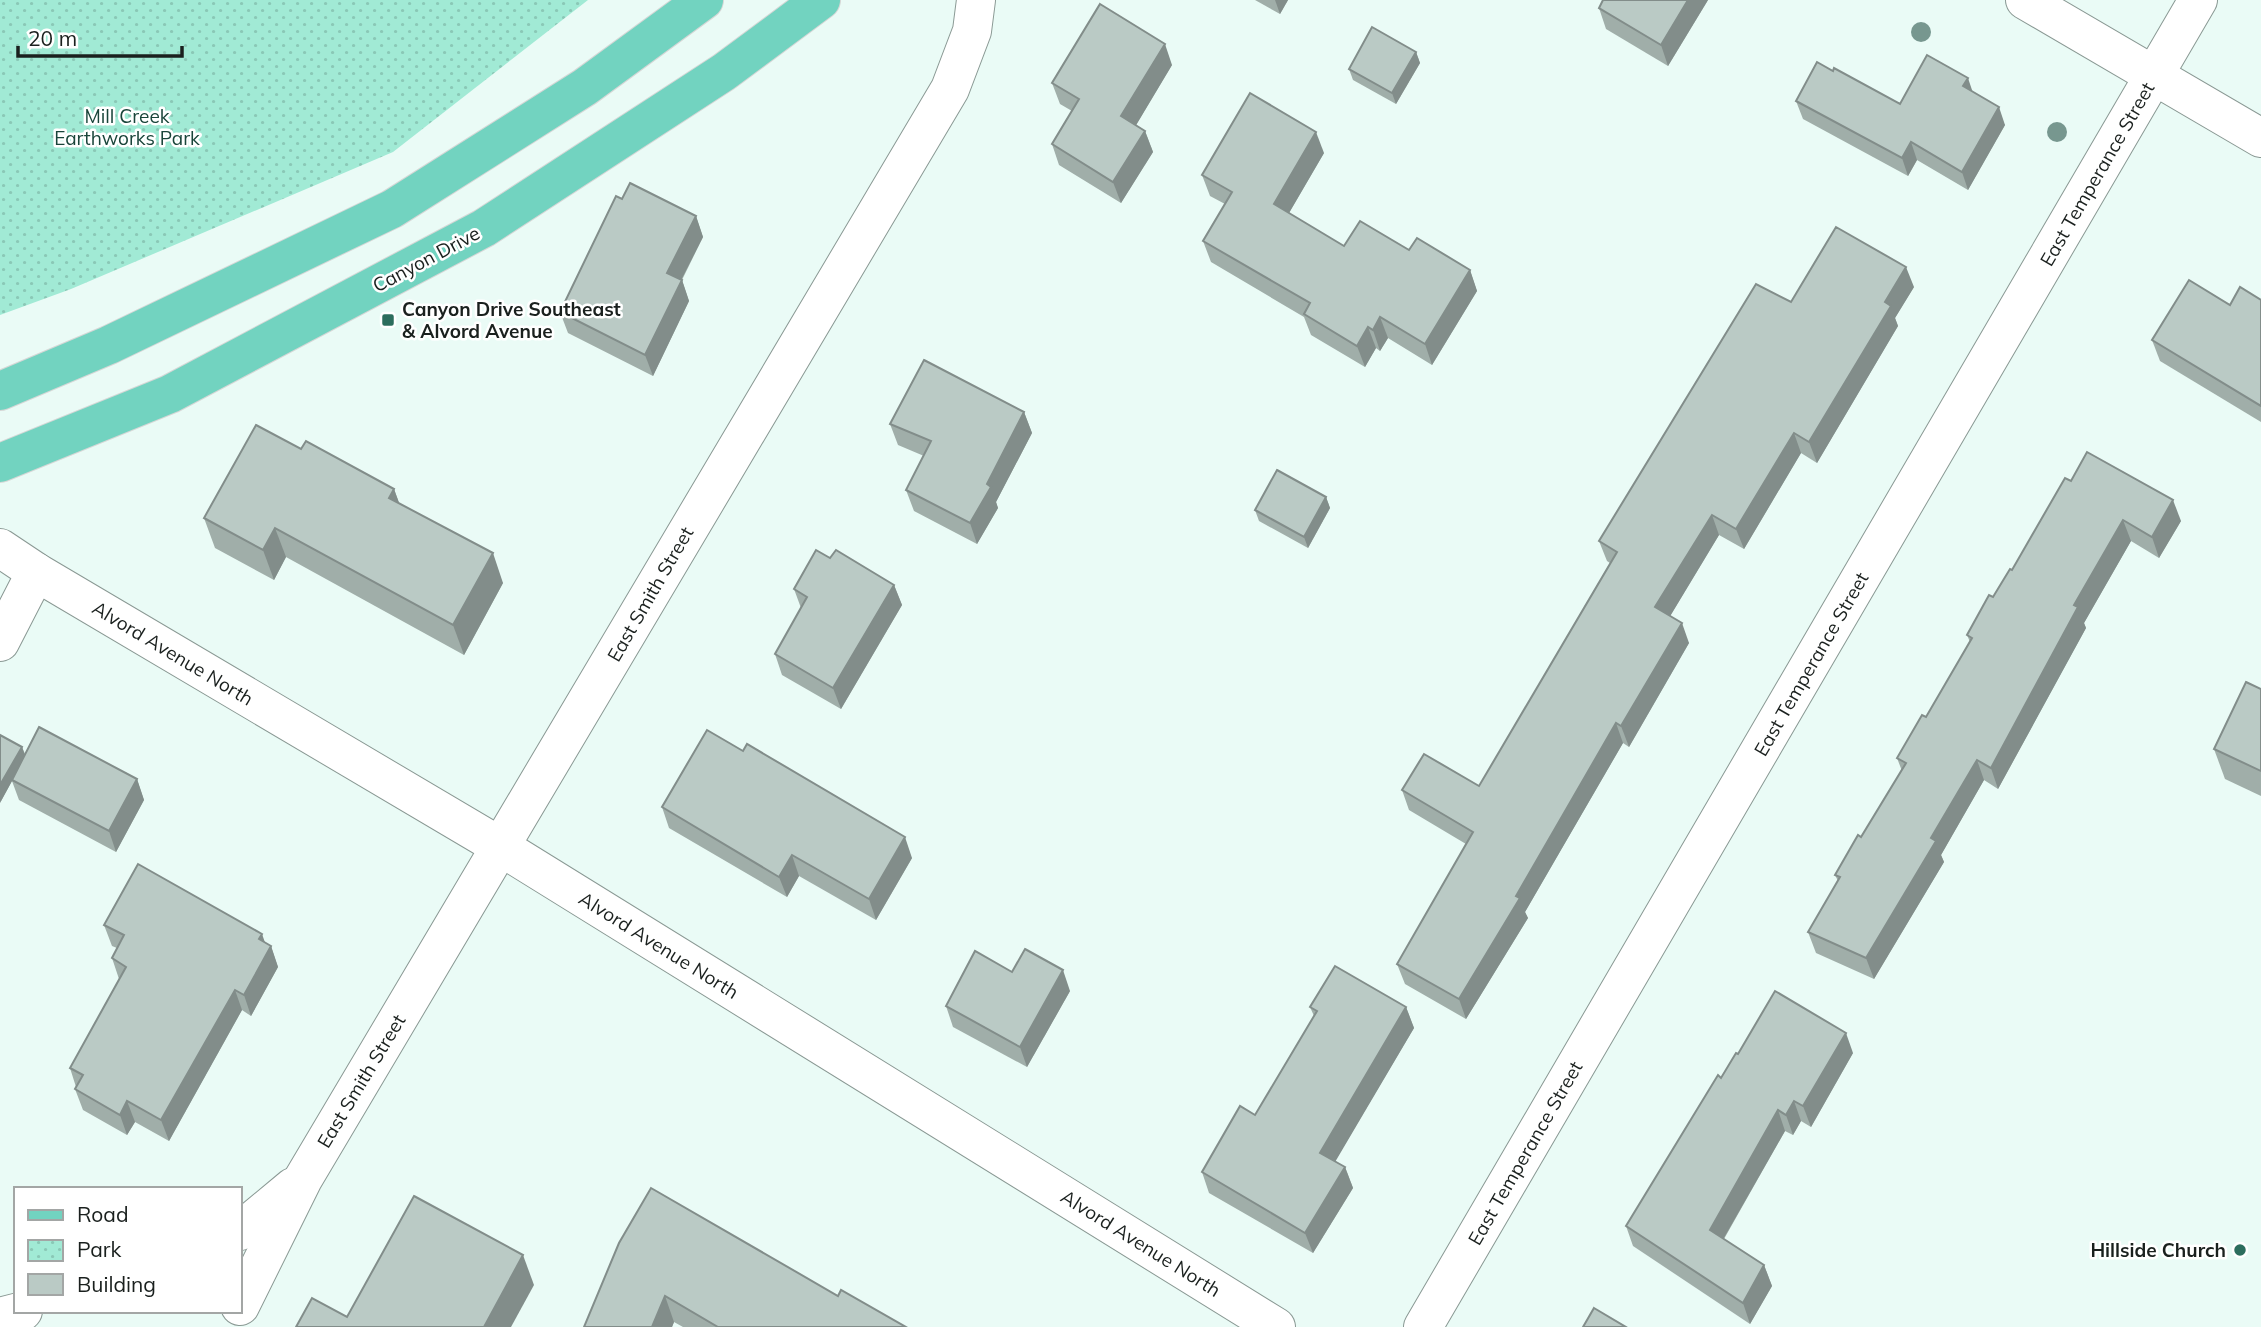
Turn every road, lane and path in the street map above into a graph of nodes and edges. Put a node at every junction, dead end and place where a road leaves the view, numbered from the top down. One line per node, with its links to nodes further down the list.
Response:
1 (704, 0): 8 (main road)
2 (821, 0): 9 (main road, Canyon Drive)
3 (976, 0): 13 (street, East Smith Street)
4 (2025, 0): 6 (street)
5 (2198, 0): 6 (street, East Temperance Street)
6 (2154, 76): 7 (street); 18 (street, East Temperance Street)
7 (2261, 138)
8 (0, 391)
9 (0, 463)
10 (0, 548): 11 (street, Alvord Avenue North)
11 (36, 572): 12 (street); 13 (street, Alvord Avenue North)
12 (0, 642)
13 (501, 847): 14 (street, East Smith Street); 17 (street, Alvord Avenue North)
14 (303, 1179): 15 (street, East Smith Street); 16 (street, East Smith Street)
15 (242, 1229)
16 (242, 1302)
17 (1276, 1327)
18 (1423, 1327)

